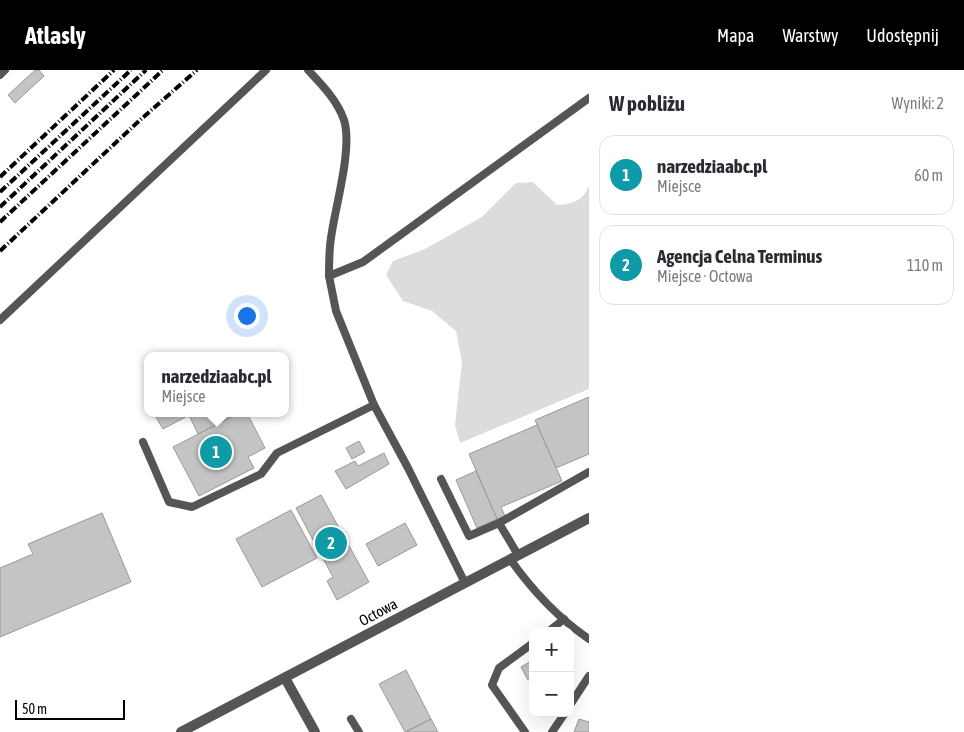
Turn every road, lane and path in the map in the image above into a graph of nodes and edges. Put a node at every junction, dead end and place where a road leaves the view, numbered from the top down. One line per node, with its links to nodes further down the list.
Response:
1 (5, 70): 4 (lane)
2 (266, 70): 7 (lane)
3 (308, 70): 6 (lane)
4 (0, 75)
5 (589, 98): 6 (lane)
6 (329, 276): 8 (lane)
7 (0, 320)
8 (374, 405): 9 (lane); 15 (lane)
9 (143, 442)
10 (589, 472): 13 (lane)
11 (440, 479): 13 (lane)
12 (589, 518): 14 (street, Octowa)
13 (500, 523): 14 (lane)
14 (514, 557): 15 (street, Octowa); 16 (lane)
15 (465, 583): 21 (street, Octowa)
16 (564, 619): 17 (lane); 18 (lane)
17 (554, 627)
18 (589, 639)
19 (529, 646): 28 (lane)
20 (589, 676): 22 (lane)
21 (286, 678): 25 (street, Octowa); 26 (street)
22 (574, 699)
23 (562, 717): 29 (lane)
24 (352, 719): 27 (lane)
25 (181, 732)
26 (316, 732)
27 (359, 732)
28 (525, 732)
29 (552, 732)

